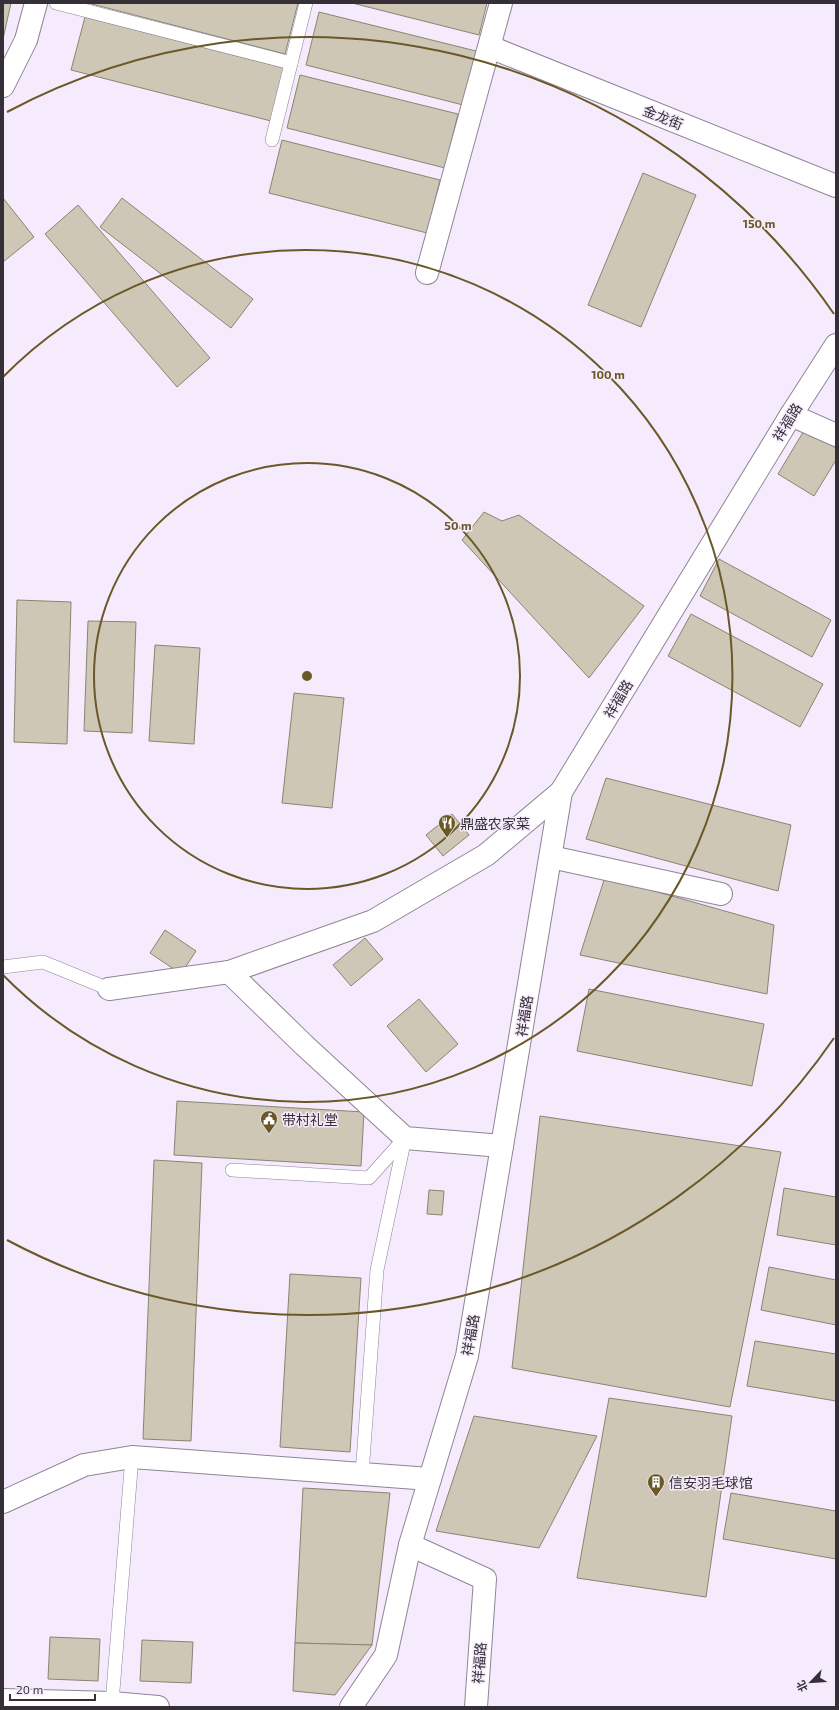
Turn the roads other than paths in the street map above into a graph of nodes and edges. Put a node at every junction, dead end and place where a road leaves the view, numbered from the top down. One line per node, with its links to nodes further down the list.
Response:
1 (36, 3): 7 (street)
2 (56, 3): 6 (lane)
3 (306, 3): 6 (lane)
4 (501, 3): 5 (street)
5 (490, 47): 9 (street, 金龙街); 10 (street)
6 (291, 63): 8 (lane)
7 (3, 86)
8 (272, 140)
9 (836, 186)
10 (426, 273)
11 (836, 345): 12 (street, 祥福路)
12 (791, 415): 13 (street); 14 (street, 祥福路)
13 (836, 435)
14 (561, 792): 15 (street, 祥福路); 18 (street)
15 (550, 857): 16 (street); 21 (street, 祥福路)
16 (721, 894)
17 (3, 967): 19 (lane)
18 (229, 972): 19 (street); 20 (street)
19 (109, 989)
20 (406, 1138): 21 (street); 22 (lane); 24 (lane)
21 (502, 1146): 25 (street, 祥福路)
22 (232, 1170)
23 (132, 1457): 24 (street); 26 (street); 29 (lane)
24 (362, 1474): 25 (street)
25 (430, 1479): 27 (street, 祥福路)
26 (3, 1502)
27 (410, 1545): 31 (street); 32 (street, 祥福路)
28 (3, 1700): 29 (street)
29 (112, 1703): 30 (street)
30 (158, 1707)
31 (350, 1707)
32 (476, 1707)

